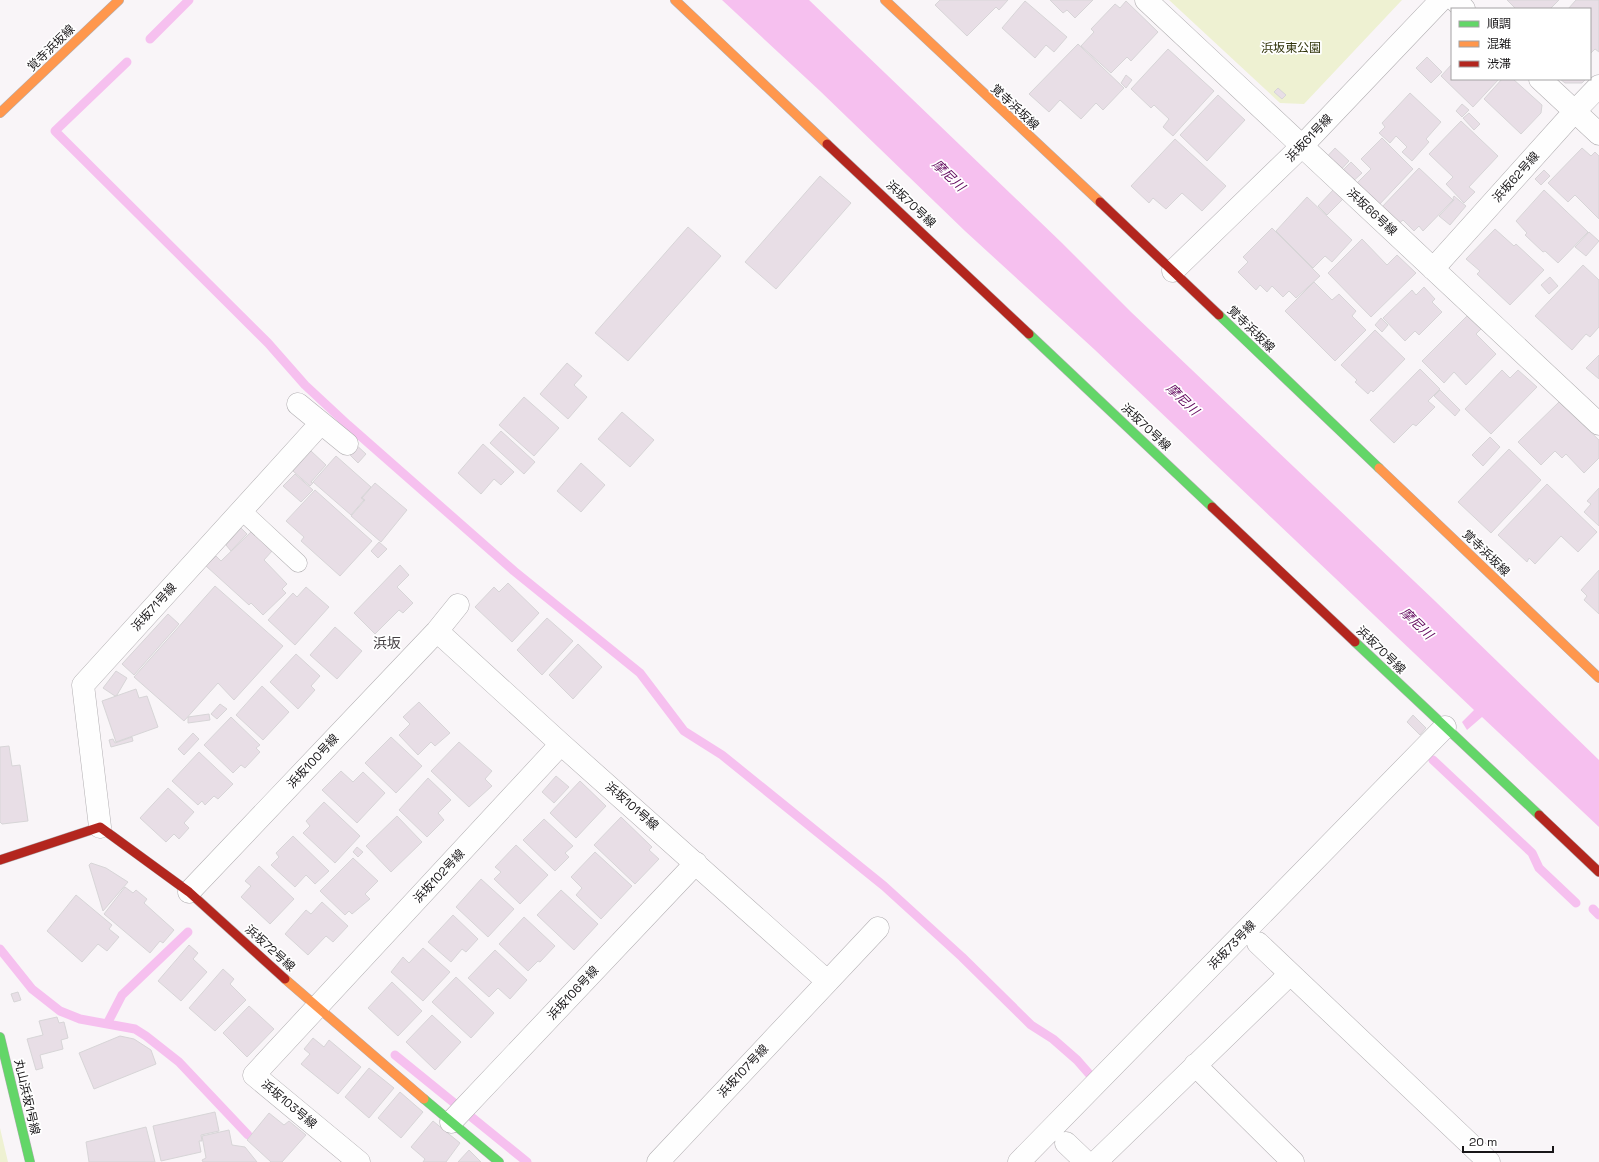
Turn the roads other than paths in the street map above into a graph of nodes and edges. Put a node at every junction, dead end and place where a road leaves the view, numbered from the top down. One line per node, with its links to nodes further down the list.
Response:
1 (118, 0): 11 (street, 覚寺浜坂線)
2 (675, 0): 25 (street, 浜坂70号線)
3 (885, 0): 15 (street, 覚寺浜坂線)
4 (1146, 0): 13 (street, 浜坂66号線)
5 (1441, 0): 13 (street, 浜坂61号線)
6 (1455, 0): 7 (street)
7 (1463, 8)
8 (1541, 80): 10 (street)
9 (1599, 86): 10 (street, 浜坂62号線)
10 (1575, 111): 12 (street); 14 (street, 浜坂62号線)
11 (0, 113)
12 (1599, 134)
13 (1301, 147): 14 (street, 浜坂66号線); 15 (street, 浜坂61号線)
14 (1433, 269): 18 (street, 浜坂66号線)
15 (1173, 271): 24 (street, 覚寺浜坂線)
16 (298, 404): 17 (street)
17 (321, 423): 19 (street); 20 (street, 浜坂71号線)
18 (1599, 424)
19 (347, 444)
20 (242, 511): 21 (lane); 27 (street, 浜坂71号線)
21 (298, 563)
22 (458, 605): 23 (street, 浜坂100号線)
23 (437, 631): 26 (street, 浜坂101号線); 31 (street, 浜坂100号線)
24 (1599, 678)
25 (1445, 727): 30 (street, 浜坂70号線); 45 (street, 浜坂73号線)
26 (561, 744): 29 (street, 浜坂101号線); 36 (street, 浜坂102号線)
27 (100, 827): 28 (street); 31 (street, 浜坂72号線)
28 (0, 860)
29 (696, 863): 35 (street, 浜坂101号線); 39 (street, 浜坂106号線)
30 (1599, 872)
31 (189, 892): 36 (street, 浜坂72号線)
32 (878, 928): 35 (street, 浜坂107号線)
33 (1258, 943): 34 (street)
34 (1290, 974): 38 (street); 49 (street)
35 (828, 981): 44 (street, 浜坂107号線)
36 (317, 1007): 39 (street, 浜坂72号線); 42 (street, 浜坂103号線)
37 (0, 1037): 41 (street, 丸山浜坂1号線)
38 (1195, 1065): 47 (street); 48 (street)
39 (451, 1122): 43 (street, 浜坂72号線)
40 (1066, 1144): 46 (street)
41 (30, 1162)
42 (359, 1162)
43 (499, 1162)
44 (658, 1162)
45 (1019, 1162)
46 (1086, 1162)
47 (1096, 1162)
48 (1293, 1162)
49 (1489, 1162)

